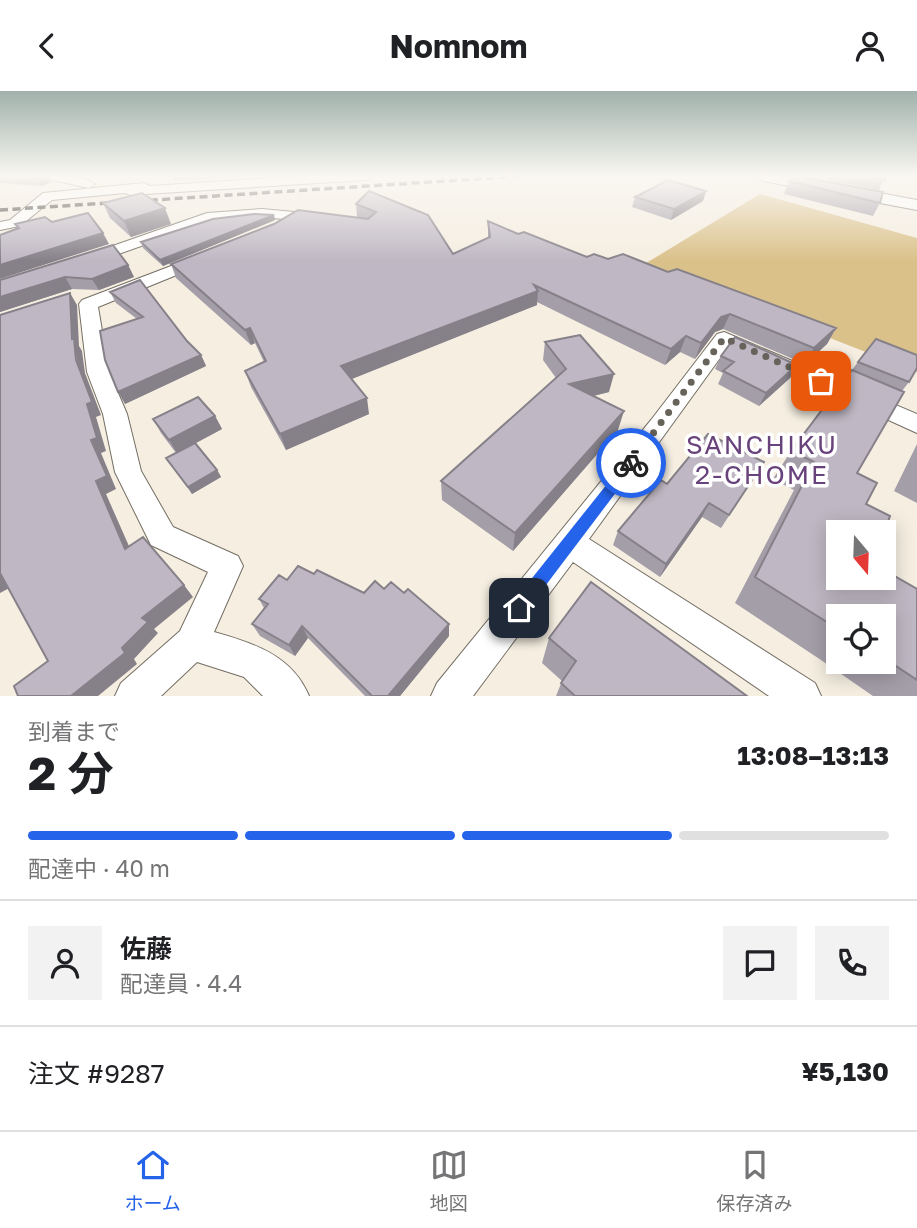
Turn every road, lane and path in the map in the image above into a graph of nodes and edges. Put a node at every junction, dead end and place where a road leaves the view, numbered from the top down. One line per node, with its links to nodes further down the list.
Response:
1 (36, 204): 4 (street)
2 (295, 217): 3 (street); 5 (street); 7 (street)
3 (333, 220)
4 (7, 225)
5 (259, 237)
6 (222, 251): 9 (street)
7 (69, 267)
8 (73, 296): 9 (street)
9 (101, 299): 12 (street)
10 (917, 423): 11 (street)
11 (570, 543): 15 (street); 16 (street)
12 (192, 643): 13 (street); 14 (street)
13 (134, 696)
14 (290, 696)
15 (450, 696)
16 (802, 696)

